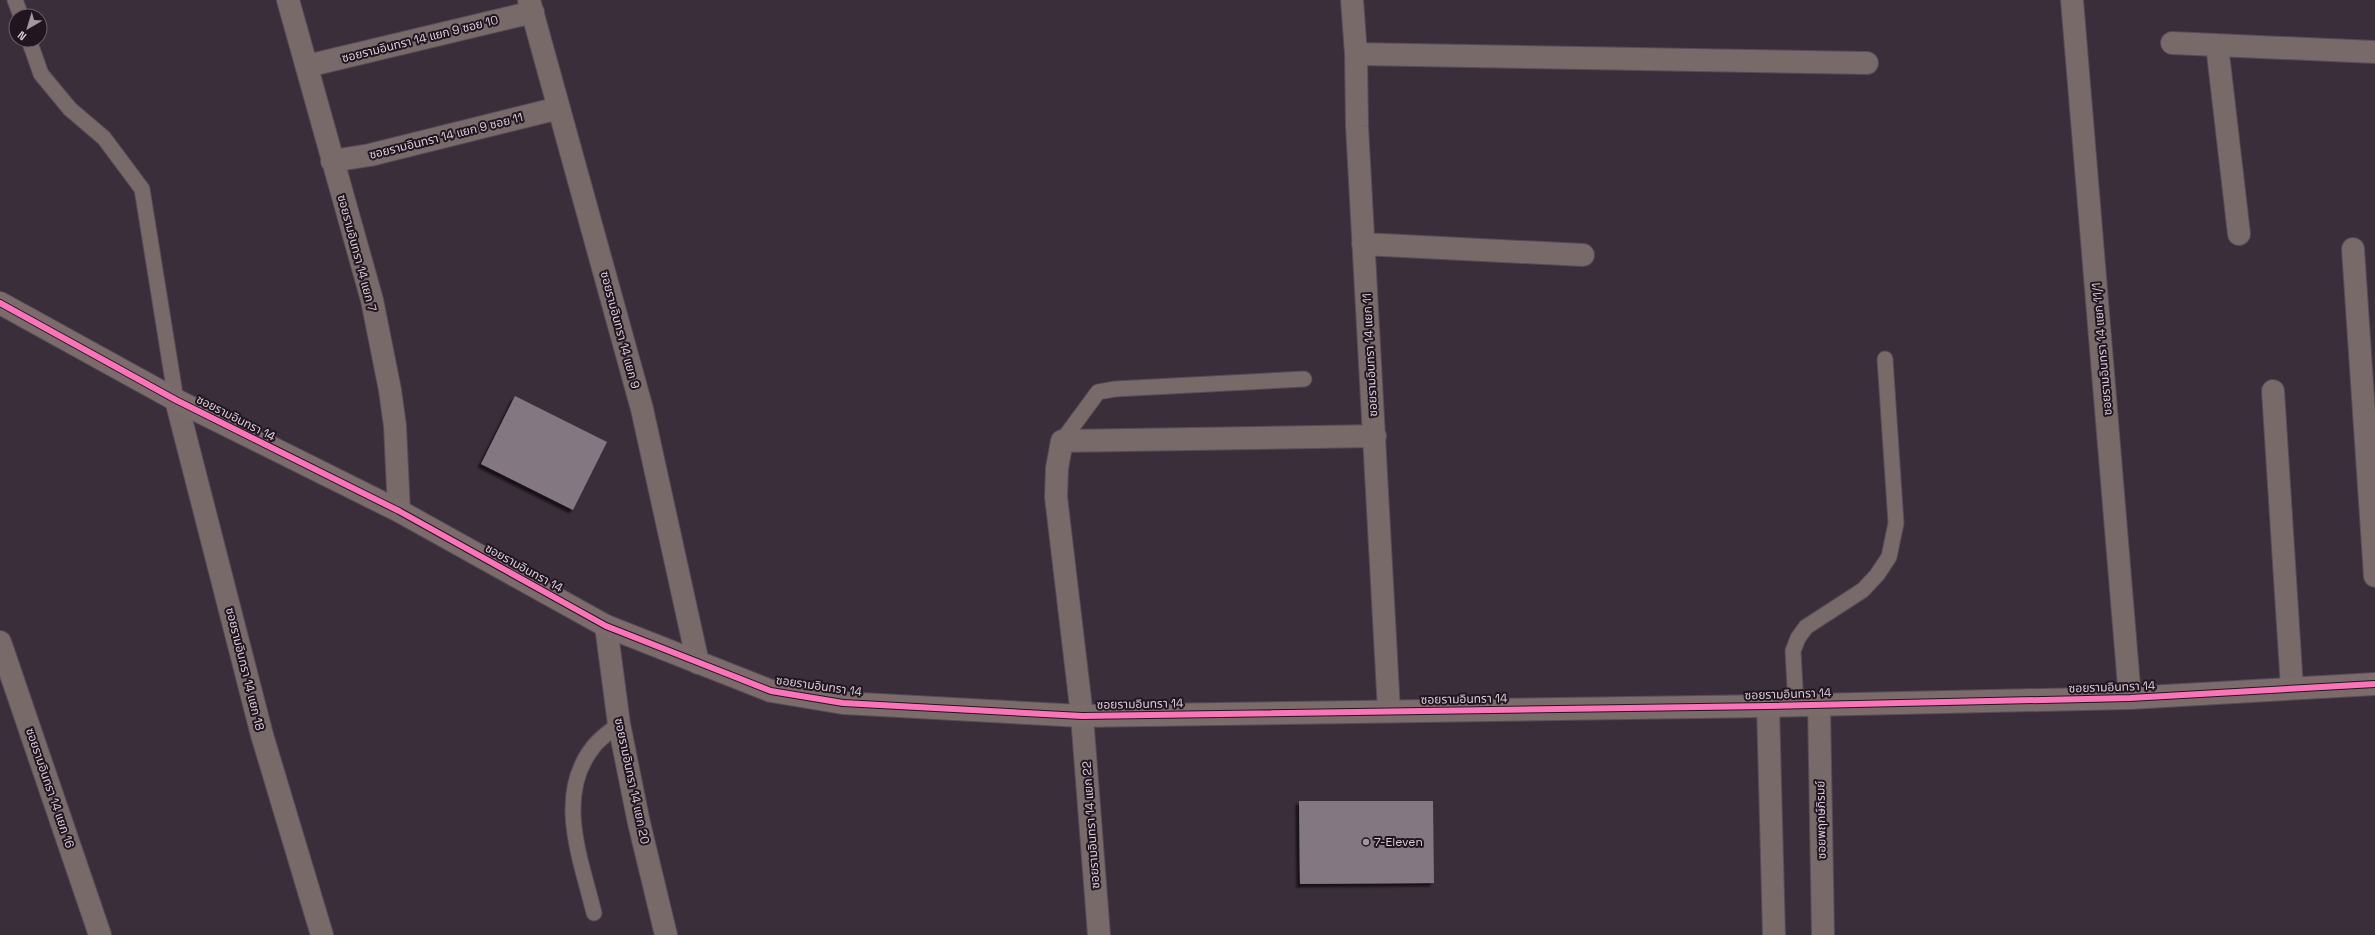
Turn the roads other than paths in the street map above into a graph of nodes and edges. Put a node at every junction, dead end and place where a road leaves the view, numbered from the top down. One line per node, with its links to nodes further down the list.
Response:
1 (288, 0): 11 (street, ซอยรามอินทรา 14 แยก 7)
2 (1352, 0): 9 (street, ซอยรามอินทรา 14 แยก 11)
3 (2072, 0): 32 (street, ซอยรามอินทรา 14 แยก 11/1)
4 (531, 6): 11 (street, ซอยรามอินทรา 14 แยก 9 ซอย 10); 12 (street, ซอยรามอินทรา 14 แยก 9)
5 (2172, 43): 6 (street)
6 (2218, 45): 8 (street); 14 (street)
7 (32, 48): 22 (lane)
8 (2375, 52)
9 (1356, 54): 10 (street); 15 (street, ซอยรามอินทรา 14 แยก 11)
10 (1867, 63)
11 (307, 66): 13 (street, ซอยรามอินทรา 14 แยก 7)
12 (560, 108): 13 (street, ซอยรามอินทรา 14 แยก 9 ซอย 11); 29 (street, ซอยรามอินทรา 14 แยก 9)
13 (332, 161): 25 (street, ซอยรามอินทรา 14 แยก 7)
14 (2239, 234)
15 (1364, 244): 17 (street); 23 (street, ซอยรามอินทรา 14 แยก 11)
16 (2353, 248): 26 (street)
17 (1583, 255)
18 (0, 303): 22 (street, ซอยรามอินทรา 14)
19 (1885, 359): 34 (lane)
20 (1304, 379): 24 (lane)
21 (2272, 391): 31 (street)
22 (176, 400): 25 (street, ซอยรามอินทรา 14); 41 (street, ซอยรามอินทรา 14 แยก 18)
23 (1375, 436): 24 (street); 36 (street, ซอยรามอินทรา 14 แยก 11)
24 (1062, 441): 37 (street, ซอยรามอินทรา 14 แยก 22)
25 (399, 512): 27 (street, ซอยรามอินทรา 14)
26 (2375, 576)
27 (606, 626): 29 (street, ซอยรามอินทรา 14); 38 (street, ซอยรามอินทรา 14 แยก 20)
28 (0, 642): 40 (street, ซอยรามอินทรา 14 แยก 16)
29 (698, 663): 37 (street, ซอยรามอินทรา 14)
30 (2375, 684): 31 (street, ซอยรามอินทรา 14)
31 (2292, 688): 32 (street, ซอยรามอินทรา 14)
32 (2130, 698): 33 (street, ซอยรามอินทรา 14)
33 (1819, 704): 34 (street, ซอยรามอินทรา 14); 45 (street, ซอยพฤกษ์ภิรมย์)
34 (1796, 705): 35 (street, ซอยรามอินทรา 14)
35 (1768, 706): 36 (street, ซอยรามอินทรา 14); 44 (street)
36 (1389, 711): 37 (street, ซอยรามอินทรา 14)
37 (1082, 716): 43 (street, ซอยรามอินทรา 14 แยก 22)
38 (619, 724): 39 (lane); 42 (street, ซอยรามอินทรา 14 แยก 20)
39 (594, 913)
40 (100, 935)
41 (322, 935)
42 (666, 935)
43 (1099, 935)
44 (1774, 935)
45 (1823, 935)

